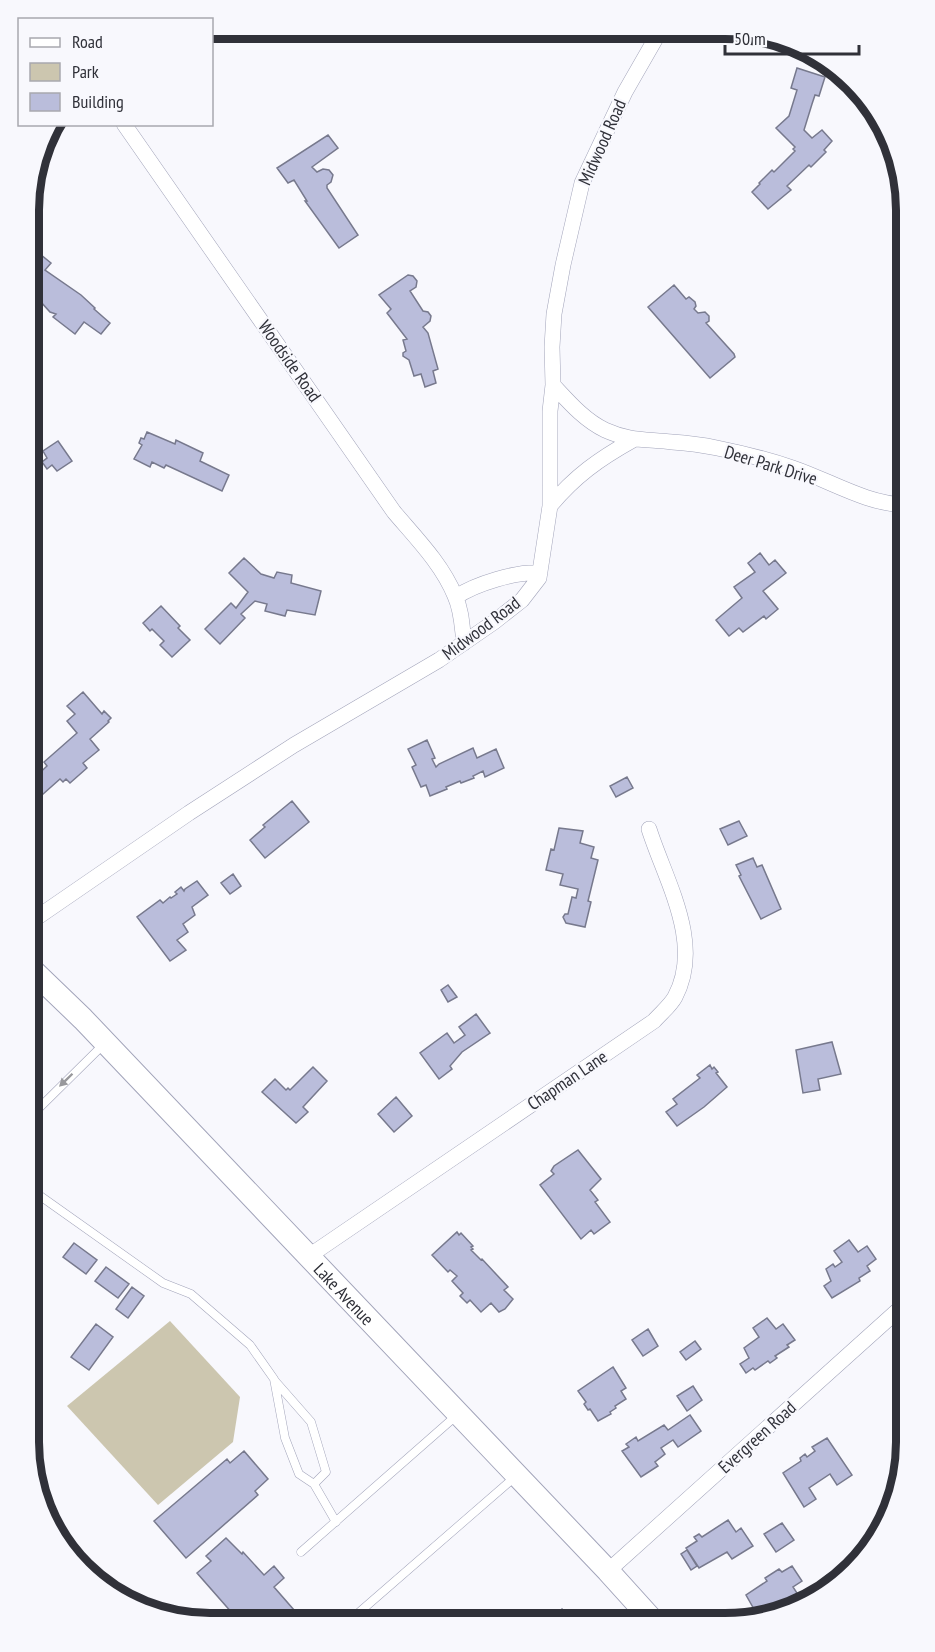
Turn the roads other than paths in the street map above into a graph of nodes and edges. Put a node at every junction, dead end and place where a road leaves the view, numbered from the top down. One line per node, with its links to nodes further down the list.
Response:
1 (655, 39): 3 (street, Midwood Road)
2 (125, 126): 8 (street, Woodside Road)
3 (553, 385): 4 (street, Deer Park Drive); 6 (street, Midwood Road)
4 (633, 440): 5 (street, Deer Park Drive); 6 (street)
5 (896, 504)
6 (550, 506): 7 (street, Midwood Road)
7 (540, 573): 8 (street); 9 (street, Midwood Road)
8 (456, 597): 9 (street, Woodside Road)
9 (464, 643): 11 (street, Midwood Road)
10 (649, 829): 16 (street, Chapman Lane)
11 (39, 916)
12 (39, 977): 13 (main road, Lake Avenue)
13 (105, 1042): 14 (lane, one-way to 14); 16 (main road, Lake Avenue)
14 (39, 1108)
15 (39, 1195): 18 (lane)
16 (309, 1256): 19 (main road, Lake Avenue)
17 (896, 1312): 24 (street, Evergreen Road)
18 (274, 1379): 21 (lane); 21 (lane)
19 (459, 1414): 20 (main road, Lake Avenue); 22 (lane)
20 (517, 1474): 24 (main road, Lake Avenue); 25 (lane)
21 (314, 1484): 22 (lane)
22 (336, 1522): 23 (lane)
23 (301, 1552)
24 (608, 1571): 26 (main road, Lake Avenue)
25 (358, 1613)
26 (646, 1613)

